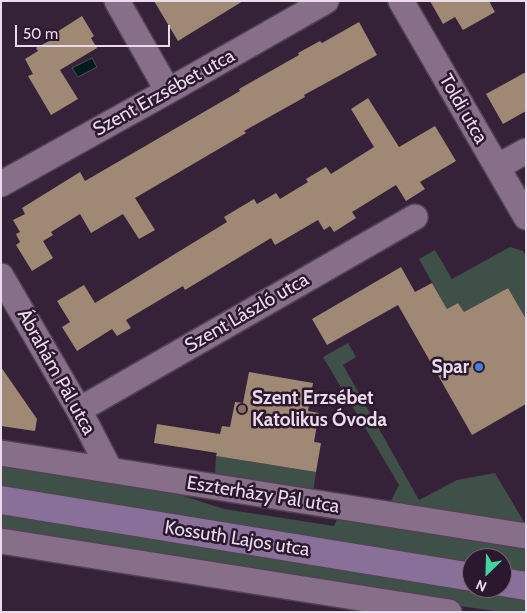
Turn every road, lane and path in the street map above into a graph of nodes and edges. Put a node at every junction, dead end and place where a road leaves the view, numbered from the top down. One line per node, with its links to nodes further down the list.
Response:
1 (117, 1): 4 (street)
2 (326, 1): 4 (street, Szent Erzsébet utca)
3 (401, 1): 6 (street, Toldi utca)
4 (168, 91): 7 (street, Szent Erzsébet utca)
5 (526, 151): 6 (street)
6 (497, 167): 9 (street, Toldi utca)
7 (1, 184)
8 (415, 217): 11 (street, Szent László utca)
9 (526, 217)
10 (1, 276): 11 (street, Ábrahám Pál utca)
11 (79, 410): 13 (street, Ábrahám Pál utca)
12 (1, 453): 13 (street, Eszterházy Pál utca)
13 (110, 470): 15 (street, Eszterházy Pál utca)
14 (1, 500): 17 (street, Kossuth Lajos utca)
15 (526, 536)
16 (1, 541): 20 (street, Kossuth Lajos utca)
17 (462, 575)
18 (512, 584): 19 (street)
19 (526, 586)
20 (449, 612)

